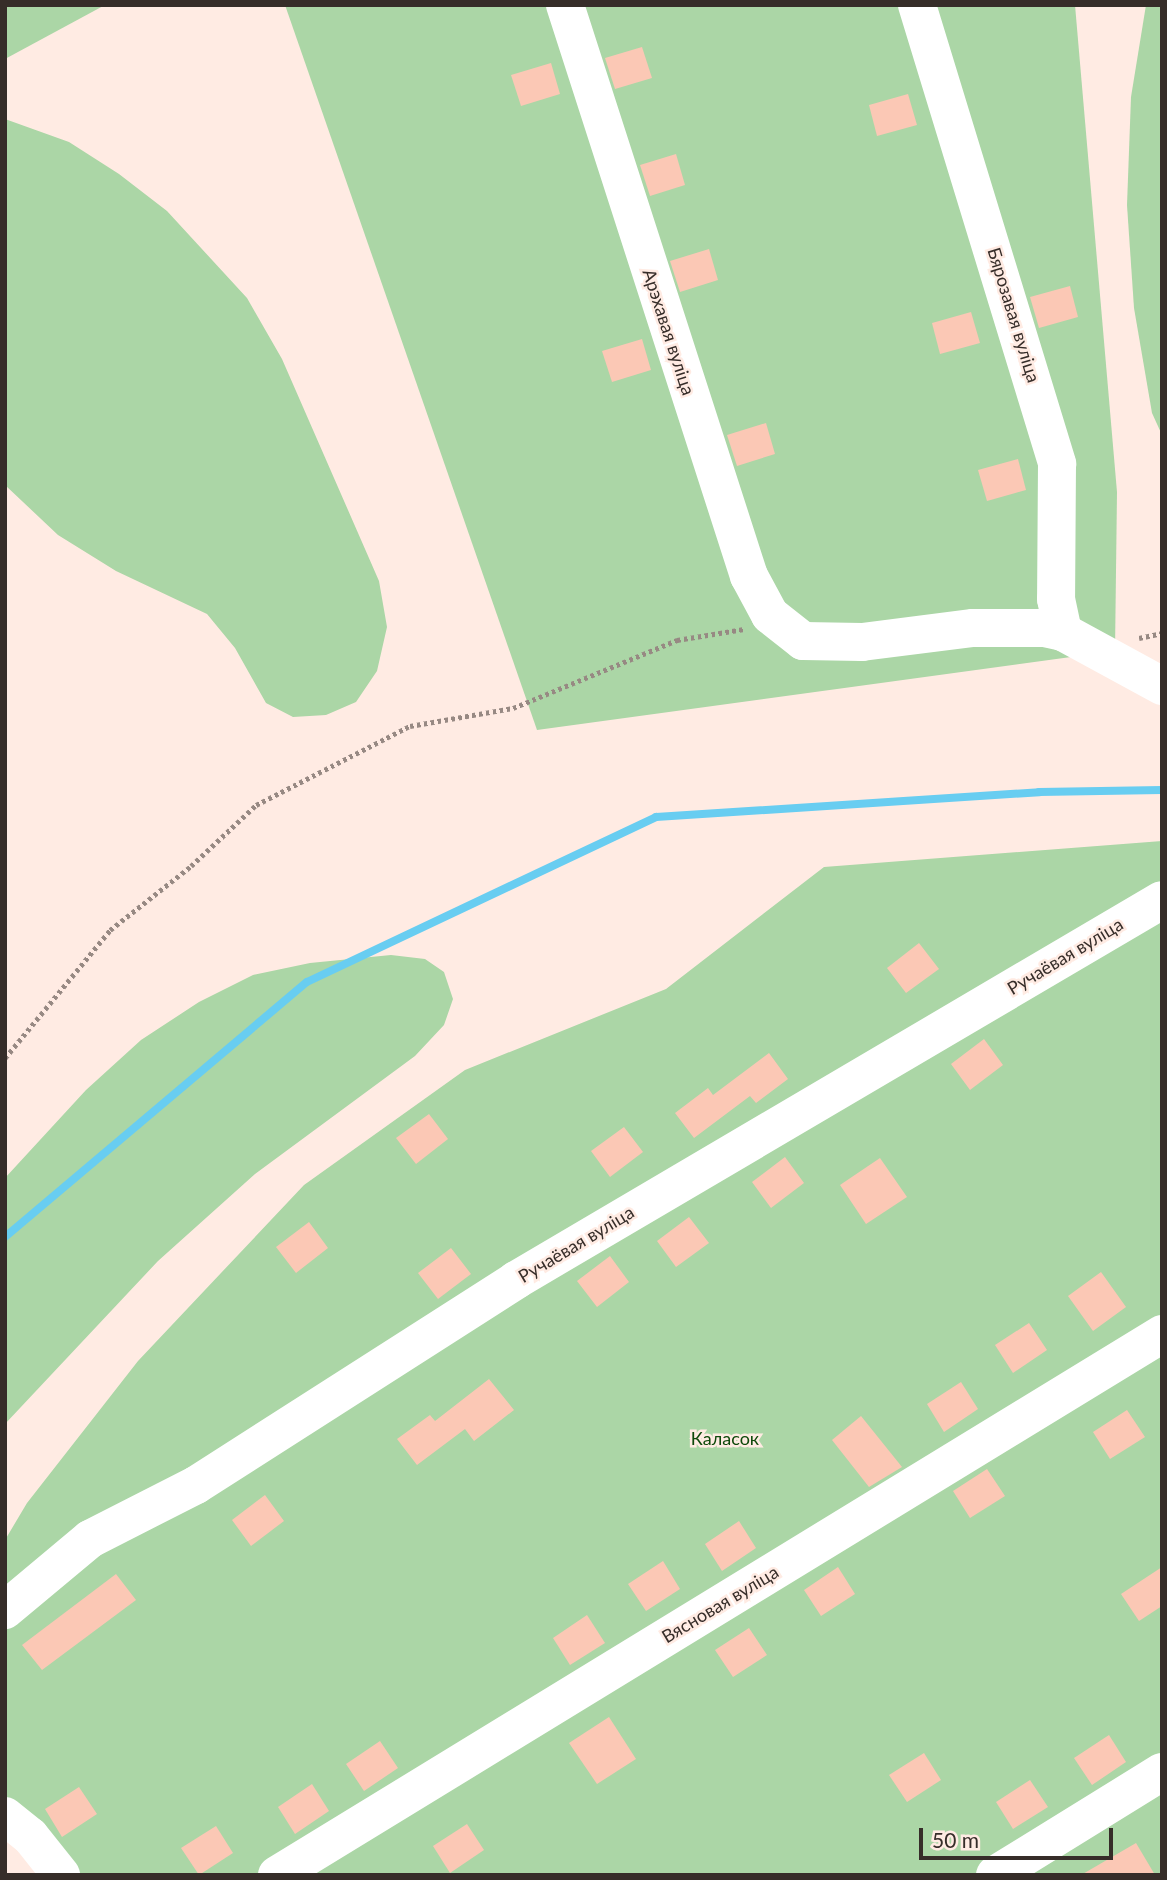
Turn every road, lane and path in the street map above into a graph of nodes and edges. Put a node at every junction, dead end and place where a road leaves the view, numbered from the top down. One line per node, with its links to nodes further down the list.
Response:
1 (565, 5): 3 (street, Арэхавая вуліца)
2 (917, 5): 4 (street, Бярозавая вуліца)
3 (791, 632): 4 (street); 7 (path)
4 (1063, 632): 5 (street)
5 (1162, 687)
6 (1162, 900): 9 (street, Ручаёвая вуліца)
7 (5, 1058)
8 (1162, 1334): 13 (street, Вясновая вуліца)
9 (5, 1609)
10 (1162, 1772): 14 (street)
11 (5, 1816): 12 (street)
12 (61, 1875)
13 (277, 1875)
14 (995, 1875)

